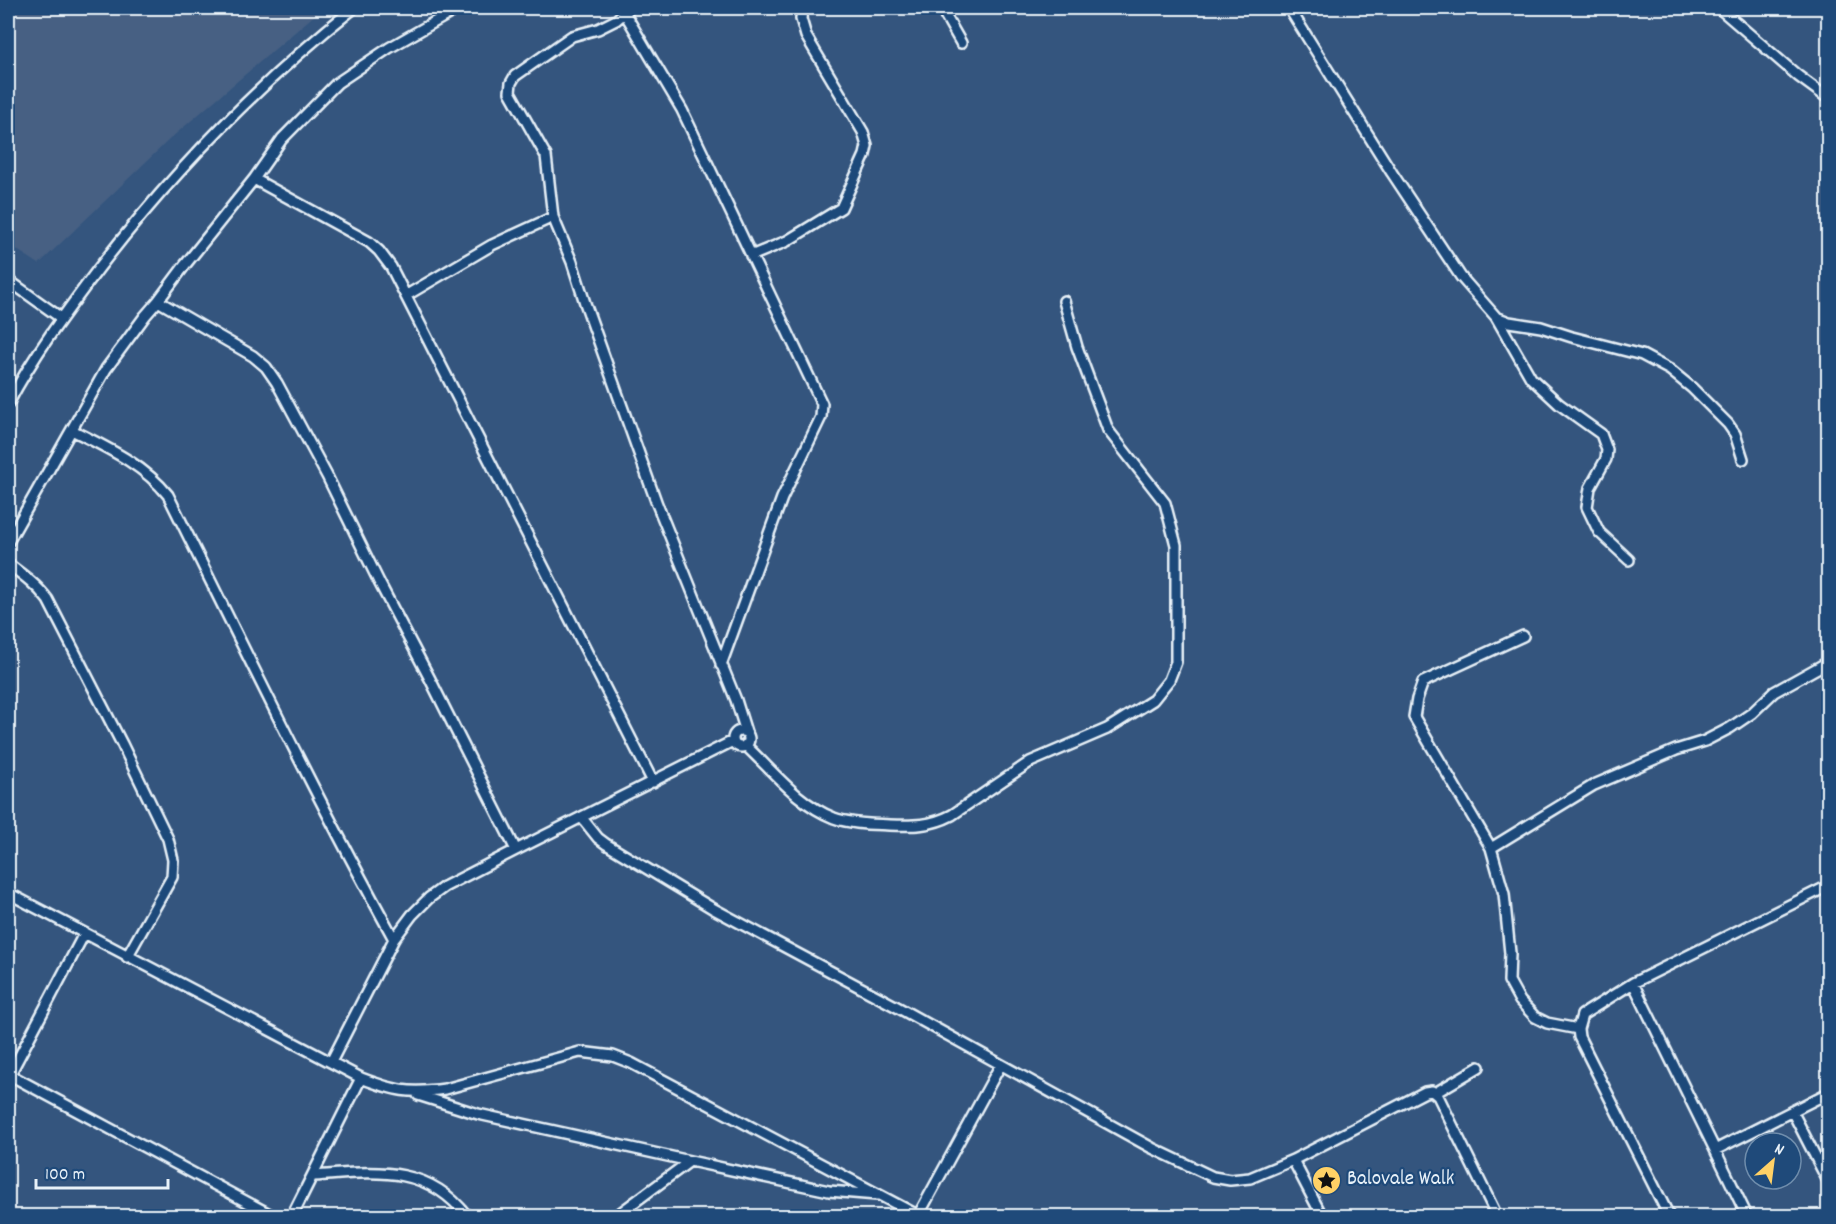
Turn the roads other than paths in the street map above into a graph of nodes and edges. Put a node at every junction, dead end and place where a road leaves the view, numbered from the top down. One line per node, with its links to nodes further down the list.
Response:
1 (354, 8): 18 (street)
2 (459, 8): 10 (street)
3 (801, 8): 12 (street)
4 (941, 8): 8 (street)
5 (1289, 8): 17 (street)
6 (1719, 8): 9 (street)
7 (627, 10): 11 (street); 12 (street)
8 (961, 43)
9 (1828, 98)
10 (254, 179): 14 (street); 15 (street)
11 (553, 217): 14 (street); 27 (street)
12 (752, 256): 27 (street)
13 (8, 280): 18 (street)
14 (407, 296): 31 (street)
15 (159, 301): 20 (street); 34 (street)
16 (1064, 301): 30 (street)
17 (1496, 317): 21 (street); 23 (street)
18 (61, 318): 19 (street)
19 (8, 404)
20 (72, 430): 22 (street); 38 (street)
21 (1743, 459)
22 (8, 542)
23 (1629, 560)
24 (8, 564): 39 (street)
25 (1523, 636): 33 (street)
26 (1828, 662): 33 (street)
27 (721, 664): 28 (street)
28 (746, 732): 29 (street); 30 (street)
29 (733, 741): 30 (street); 31 (street)
30 (745, 746)
31 (653, 782): 32 (street)
32 (582, 818): 34 (street); 43 (street)
33 (1491, 848): 41 (street)
34 (516, 850): 38 (street)
35 (1828, 886): 40 (street)
36 (8, 893): 37 (street)
37 (84, 934): 39 (street); 45 (street)
38 (394, 939): 42 (street)
39 (127, 957): 42 (street)
40 (1633, 983): 41 (street); 51 (street)
41 (1578, 1029): 64 (street)
42 (331, 1062): 46 (street)
43 (1000, 1066): 52 (street); 61 (street)
44 (1479, 1067): 48 (street)
45 (9, 1077): 57 (street)
46 (361, 1078): 47 (street); 54 (street)
47 (412, 1093): 53 (street); 56 (street)
48 (1435, 1093): 52 (street); 63 (street)
49 (1828, 1093): 50 (street)
50 (1792, 1112): 51 (street); 55 (street)
51 (1715, 1150): 65 (street)
52 (1293, 1160): 62 (street)
53 (690, 1161): 56 (street); 60 (street)
54 (313, 1176): 58 (street); 59 (street)
55 (1828, 1181)
56 (880, 1195): 61 (street)
57 (273, 1216)
58 (292, 1216)
59 (466, 1216)
60 (616, 1216)
61 (919, 1216)
62 (1322, 1216)
63 (1497, 1216)
64 (1668, 1216)
65 (1747, 1216)

